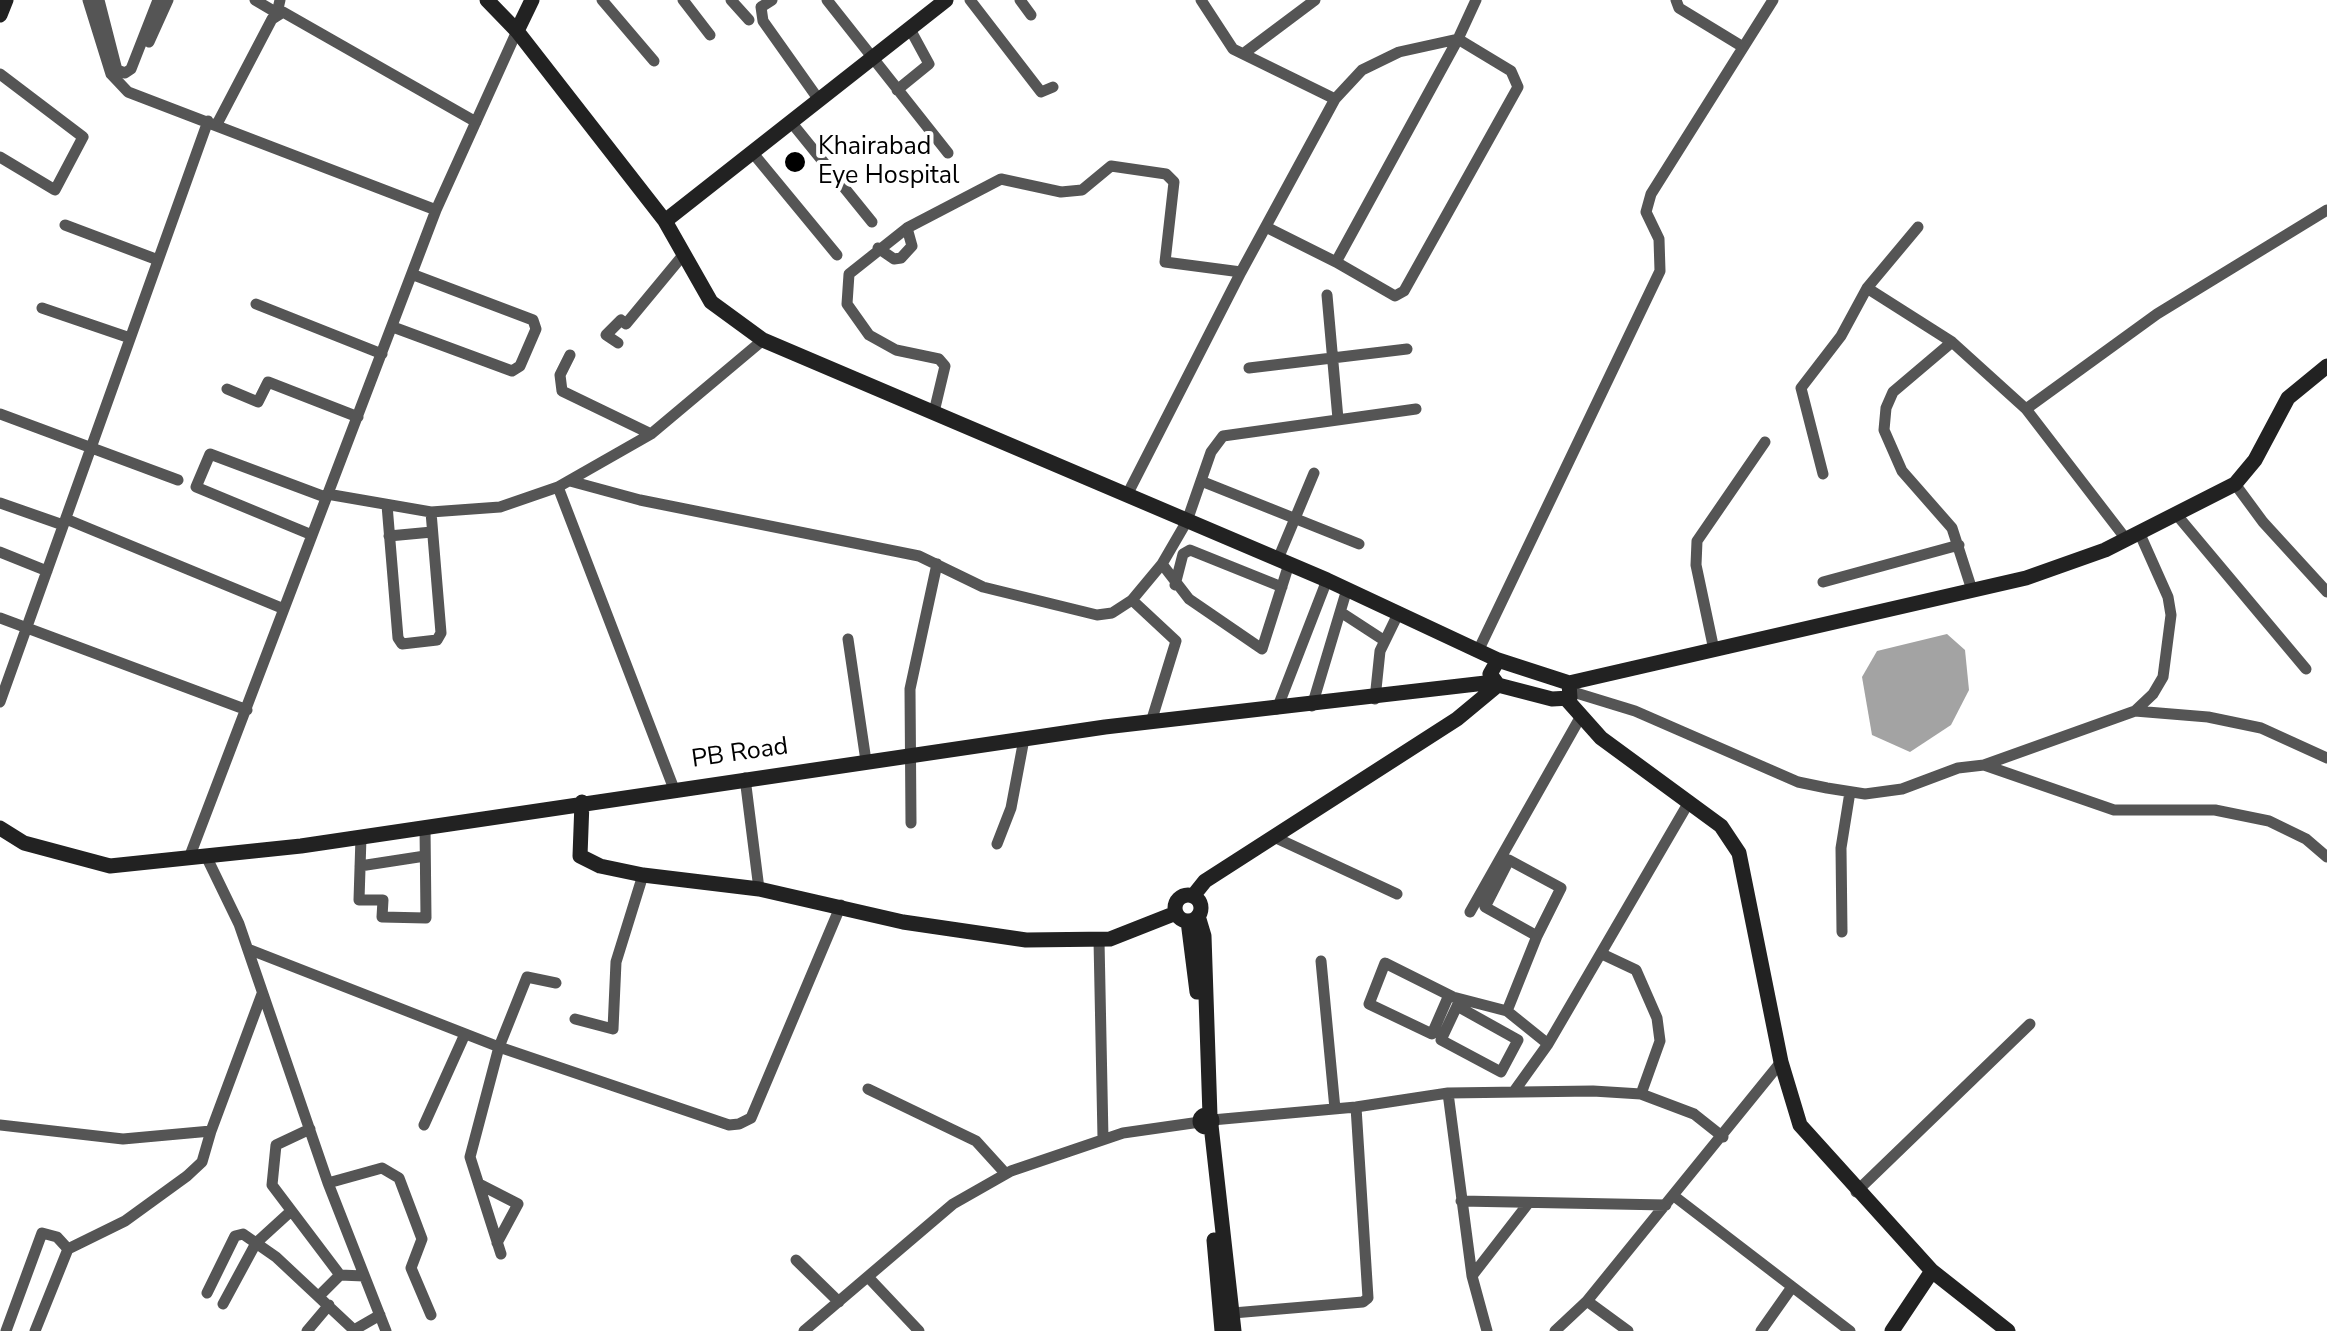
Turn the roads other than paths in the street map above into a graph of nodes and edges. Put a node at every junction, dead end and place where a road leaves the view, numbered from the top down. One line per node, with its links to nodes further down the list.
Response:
1 (6, 0): 23 (street)
2 (88, 0): 38 (street)
3 (99, 0): 4 (street)
4 (158, 0)
5 (168, 0): 38 (street)
6 (256, 0): 24 (street)
7 (280, 0): 24 (street)
8 (487, 0): 28 (street)
9 (532, 0): 28 (street)
10 (602, 0): 34 (street)
11 (683, 0): 29 (street)
12 (732, 0): 26 (street)
13 (772, 0): 40 (street)
14 (827, 0): 33 (street)
15 (946, 0): 27 (street)
16 (970, 0): 36 (street)
17 (1020, 0): 25 (street)
18 (1201, 0): 32 (street)
19 (1315, 0): 32 (street)
20 (1476, 0): 30 (street)
21 (1676, 0): 31 (street)
22 (1772, 0): 31 (street)
23 (0, 14)
24 (277, 14): 41 (street); 43 (street)
25 (1031, 15)
26 (750, 20)
27 (910, 28): 33 (street); 37 (street)
28 (516, 31): 41 (street); 49 (street)
29 (710, 35)
30 (1458, 38): 39 (street); 59 (street); 59 (street)
31 (1743, 46): 128 (street)
32 (1243, 54): 39 (street)
33 (872, 58): 37 (street); 40 (street)
34 (654, 60)
35 (0, 74): 46 (street)
36 (1054, 88)
37 (897, 90): 45 (street)
38 (128, 92): 43 (street)
39 (1335, 99): 52 (street)
40 (819, 100): 42 (street)
41 (476, 122): 47 (street)
42 (790, 122): 44 (street); 50 (street)
43 (212, 123): 47 (street); 58 (street)
44 (752, 152): 49 (street); 57 (street)
45 (948, 154)
46 (0, 157)
47 (436, 210): 61 (street)
48 (2327, 210): 78 (street)
49 (664, 221): 56 (street)
50 (872, 222)
51 (65, 224): 58 (street)
52 (1266, 227): 59 (street); 60 (street)
53 (1918, 227): 62 (street)
54 (908, 228): 55 (street); 55 (street); 60 (street)
55 (878, 248): 80 (street)
56 (684, 254): 68 (street); 70 (street)
57 (837, 255)
58 (158, 260): 67 (street)
59 (1336, 262)
60 (1241, 272): 94 (street)
61 (414, 275): 66 (street); 66 (street)
62 (1867, 288): 69 (street); 88 (street)
63 (1327, 295): 74 (street)
64 (256, 304): 72 (street)
65 (42, 308): 67 (street)
66 (393, 327): 72 (street)
67 (130, 338): 86 (street)
68 (763, 340): 80 (street); 84 (street)
69 (1952, 342): 78 (street); 107 (street)
70 (618, 343)
71 (1407, 349): 74 (street)
72 (382, 354): 82 (street)
73 (570, 355): 84 (street)
74 (1332, 358): 76 (street); 83 (street)
75 (2327, 366): 92 (street)
76 (1250, 368)
77 (227, 389): 82 (street)
78 (2026, 408): 104 (street)
79 (1416, 410): 83 (street)
80 (934, 412): 94 (street)
81 (0, 414): 86 (street)
82 (358, 417): 93 (street)
83 (1338, 419): 90 (street)
84 (650, 434): 91 (street)
85 (1765, 442): 129 (street)
86 (91, 447): 89 (street); 101 (street)
87 (1314, 473): 99 (street)
88 (1824, 474)
89 (178, 480)
90 (1201, 481): 99 (street); 100 (street)
91 (564, 484): 97 (street); 110 (street); 148 (street)
92 (2235, 484): 98 (street); 119 (street)
93 (326, 495): 96 (street); 103 (street); 103 (street)
94 (1127, 495): 100 (street)
95 (0, 503): 101 (street)
96 (387, 505): 97 (street); 105 (street)
97 (431, 512): 102 (street)
98 (2176, 514): 104 (street); 131 (street)
99 (1295, 518): 106 (street); 109 (street)
100 (1187, 521): 109 (street); 111 (street)
101 (64, 522): 112 (street); 121 (street)
102 (432, 532): 105 (street); 105 (street)
103 (312, 535): 121 (street)
104 (2133, 535): 118 (street); 139 (street)
105 (389, 536)
106 (1359, 544)
107 (1958, 545): 114 (street); 118 (street)
108 (0, 552): 112 (street)
109 (1284, 562): 113 (street); 116 (street)
110 (937, 564): 120 (street); 143 (street)
111 (1162, 564): 115 (street); 120 (street)
112 (47, 572): 125 (street)
113 (1327, 580): 117 (street); 137 (street)
114 (1824, 582)
115 (1175, 585): 116 (street); 116 (street)
116 (1282, 588)
117 (1348, 589): 122 (street); 123 (street)
118 (1972, 590): 129 (street)
119 (2327, 592)
120 (1132, 600): 141 (street)
121 (284, 610): 138 (street)
122 (1399, 612): 127 (street); 128 (street)
123 (1342, 613): 127 (street); 136 (street)
124 (0, 618): 125 (street)
125 (26, 628): 135 (street); 138 (street)
126 (848, 639): 145 (street)
127 (1385, 641): 134 (street)
128 (1479, 649): 130 (street)
129 (1714, 650): 133 (street)
130 (1498, 660): 132 (street); 133 (street)
131 (2306, 669)
132 (1496, 683): 133 (street); 134 (street, PB Road); 156 (street)
133 (1570, 692): 140 (street); 149 (street)
134 (1375, 699): 136 (street, PB Road)
135 (0, 702)
136 (1312, 706): 137 (street, PB Road)
137 (1277, 709): 141 (street, PB Road)
138 (247, 710): 160 (street)
139 (2135, 710): 144 (street); 146 (street)
140 (1581, 716): 151 (street); 167 (street)
141 (1151, 722): 142 (street, PB Road)
142 (1024, 738): 143 (street, PB Road); 157 (street)
143 (910, 754): 145 (street, PB Road); 152 (street)
144 (2327, 758)
145 (866, 761): 147 (street, PB Road)
146 (1984, 765): 149 (street); 159 (street)
147 (745, 778): 148 (street, PB Road); 163 (street)
148 (674, 788): 150 (street, PB Road)
149 (1850, 792): 169 (street)
150 (582, 802): 153 (street, PB Road); 162 (street)
151 (1688, 802): 173 (street); 185 (street)
152 (910, 823)
153 (425, 827): 155 (street, PB Road); 158 (street)
154 (0, 828): 160 (street, PB Road)
155 (361, 837): 160 (street, PB Road); 161 (street)
156 (1274, 837): 164 (street); 165 (street)
157 (997, 844)
158 (426, 856): 161 (street); 161 (street)
159 (2327, 856)
160 (197, 857): 172 (street)
161 (360, 866)
162 (643, 876): 163 (street); 179 (street)
163 (760, 888): 166 (street)
164 (1397, 894)
165 (1193, 896): 168 (street); 168 (street)
166 (841, 905): 171 (street); 183 (street)
167 (1470, 912)
168 (1187, 917): 171 (street); 192 (street)
169 (1842, 932)
170 (1537, 936): 170 (street); 178 (street)
171 (1099, 940): 198 (street)
172 (248, 949): 176 (street); 181 (street)
173 (1602, 954): 184 (street); 189 (street)
174 (1321, 960): 191 (street)
175 (556, 983): 183 (street)
176 (262, 994): 195 (street); 196 (street)
177 (1450, 995): 177 (street); 178 (street)
178 (1507, 1011): 184 (street)
179 (575, 1019)
180 (2030, 1024): 202 (street)
181 (465, 1034): 183 (street); 194 (street)
182 (1518, 1040): 182 (street); 184 (street)
183 (499, 1047): 201 (street)
184 (1545, 1049): 187 (street)
185 (1781, 1062): 197 (street); 202 (street)
186 (868, 1089): 199 (street)
187 (1516, 1090): 188 (street); 189 (street)
188 (1448, 1093): 190 (street); 203 (street)
189 (1641, 1094): 197 (street)
190 (1356, 1108): 191 (street); 221 (street)
191 (1335, 1109): 192 (street)
192 (1206, 1121): 198 (street); 221 (street); 231 (street)
193 (0, 1125): 196 (street)
194 (424, 1125)
195 (310, 1129): 200 (street); 206 (street)
196 (211, 1132): 208 (street)
197 (1723, 1137): 204 (street)
198 (1103, 1138): 199 (street)
199 (1006, 1174): 214 (street)
200 (328, 1182): 212 (street); 223 (street)
201 (479, 1184): 201 (street)
202 (1856, 1192): 210 (street)
203 (1461, 1200): 205 (street); 213 (street)
204 (1670, 1200): 205 (street); 215 (street); 218 (street)
205 (1527, 1204): 213 (street)
206 (290, 1212): 207 (street); 211 (street)
207 (256, 1243): 216 (street); 217 (street); 220 (street)
208 (68, 1249): 224 (street); 226 (street)
209 (796, 1260): 219 (street)
210 (1932, 1271): 238 (street); 239 (street)
211 (340, 1275): 212 (street); 217 (street)
212 (364, 1276): 222 (street)
213 (1472, 1276): 233 (street)
214 (868, 1277): 219 (street); 230 (street)
215 (1792, 1287): 236 (street); 237 (street)
216 (207, 1293)
217 (324, 1300): 222 (street); 227 (street)
218 (1587, 1300): 234 (street); 235 (street)
219 (838, 1302): 229 (street)
220 (223, 1304)
221 (1232, 1313): 232 (street)
222 (380, 1315): 228 (street)
223 (431, 1316)
224 (7, 1328): 225 (street)
225 (24, 1331)
226 (34, 1331)
227 (307, 1331)
228 (386, 1331)
229 (804, 1331)
230 (919, 1331)
231 (1222, 1331)
232 (1234, 1331)
233 (1487, 1331)
234 (1555, 1331)
235 (1628, 1331)
236 (1761, 1331)
237 (1850, 1331)
238 (1892, 1331)
239 (2008, 1331)

